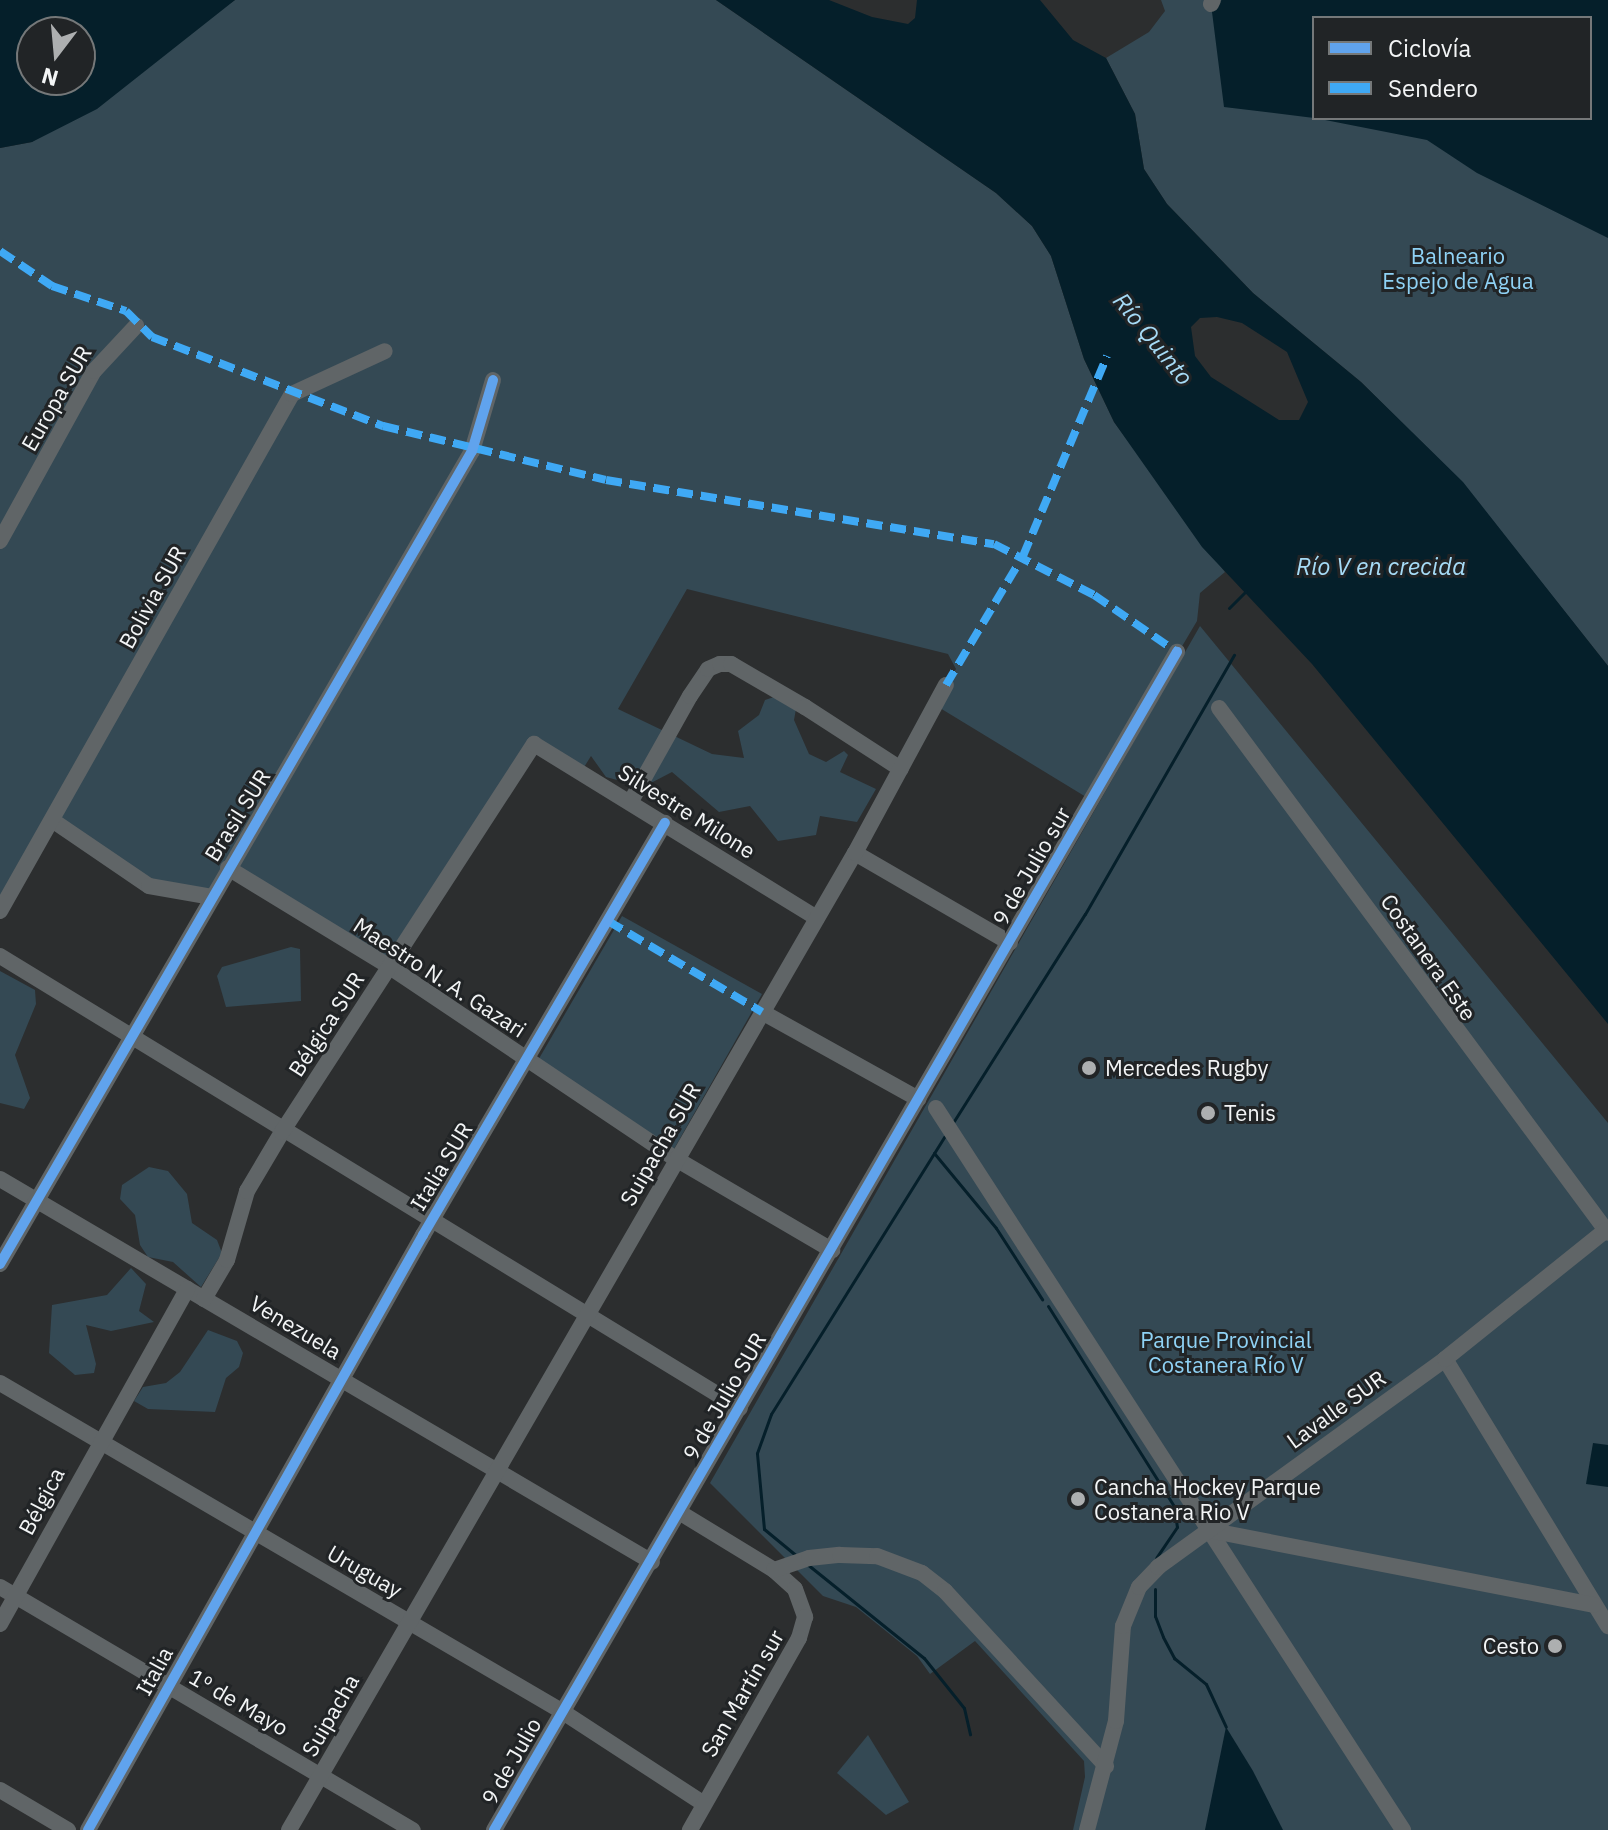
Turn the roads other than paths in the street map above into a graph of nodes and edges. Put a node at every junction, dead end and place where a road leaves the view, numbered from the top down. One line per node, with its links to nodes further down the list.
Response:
1 (136, 326): 4 (street, Europa SUR)
2 (385, 351): 11 (street, Bolivia SUR)
3 (493, 380): 14 (street, Brasil SUR)
4 (0, 541)
5 (1177, 652): 18 (street, 9 de Julio sur)
6 (946, 685): 9 (street, Suipacha SUR)
7 (1219, 708): 31 (street, Costanera Este)
8 (534, 744): 10 (street, Silvestre Milone); 20 (street, Bélgica SUR)
9 (901, 769): 10 (street); 13 (street, Suipacha SUR)
10 (631, 801): 12 (street, Silvestre Milone)
11 (52, 820): 15 (street); 16 (street, Bolivia SUR)
12 (665, 823): 17 (street, Silvestre Milone); 23 (street, Italia SUR)
13 (855, 853): 17 (street, Suipacha SUR); 18 (street)
14 (228, 868): 15 (street, Brasil SUR); 20 (street, Maestro N. A. Gazari)
15 (212, 897): 22 (street, Brasil SUR)
16 (0, 911)
17 (817, 918): 21 (street, Suipacha SUR)
18 (1010, 943): 24 (street, 9 de Julio sur)
19 (0, 956): 22 (street)
20 (390, 967): 23 (street, Maestro N. A. Gazari); 26 (street, Bélgica SUR)
21 (762, 1012): 24 (street); 27 (street, Suipacha SUR)
22 (130, 1039): 26 (street); 29 (street, Brasil SUR)
23 (526, 1061): 27 (street, Maestro N. A. Gazari); 30 (street, Italia SUR)
24 (918, 1099): 32 (street, 9 de Julio SUR)
25 (936, 1108): 44 (street)
26 (282, 1132): 30 (street); 35 (street, Bélgica SUR)
27 (676, 1159): 32 (street, Maestro N. A. Gazari); 36 (street, Suipacha SUR)
28 (0, 1179): 29 (street, Venezuela)
29 (37, 1201): 33 (street, Brasil SUR); 34 (street, Venezuela)
30 (431, 1222): 36 (street); 38 (street, Italia SUR)
31 (1607, 1232): 37 (street, Lavalle SUR)
32 (832, 1250): 40 (street, 9 de Julio SUR)
33 (0, 1264)
34 (187, 1289): 35 (street, Venezuela); 41 (street)
35 (204, 1299): 38 (street, Venezuela)
36 (587, 1315): 40 (street); 42 (street, Suipacha SUR)
37 (1445, 1359): 44 (street, Lavalle SUR); 50 (street)
38 (342, 1380): 42 (street, Venezuela); 45 (street, Italia SUR)
39 (0, 1383): 41 (street, Uruguay)
40 (740, 1408): 43 (street, 9 de Julio SUR)
41 (99, 1440): 45 (street, Uruguay); 49 (street, Bélgica)
42 (497, 1471): 46 (street, Venezuela); 51 (street, Suipacha SUR)
43 (679, 1512): 46 (street, 9 de Julio SUR); 47 (street)
44 (1208, 1530): 50 (street); 56 (street, Lavalle SUR); 67 (street)
45 (256, 1532): 51 (street, Uruguay); 54 (street, Italia)
46 (652, 1562): 55 (street, 9 de Julio SUR)
47 (774, 1570): 56 (street); 59 (street, San Martín sur)
48 (0, 1587): 49 (street, 1º de Mayo)
49 (16, 1596): 52 (street, Bélgica); 54 (street, 1º de Mayo)
50 (1594, 1605): 53 (street)
51 (409, 1622): 55 (street, Uruguay); 57 (street, Suipacha)
52 (0, 1624)
53 (1608, 1626)
54 (169, 1686): 57 (street, 1º de Mayo); 61 (street, Italia)
55 (563, 1712): 59 (street, Uruguay); 64 (street, 9 de Julio)
56 (1106, 1766): 66 (street, Lavalle SUR)
57 (321, 1776): 62 (street, Suipacha); 63 (street, 1º de Mayo)
58 (0, 1790): 60 (street)
59 (704, 1804): 65 (street, San Martín sur)
60 (68, 1830)
61 (88, 1830)
62 (289, 1830)
63 (413, 1830)
64 (494, 1830)
65 (690, 1830)
66 (1087, 1830)
67 (1403, 1830)

